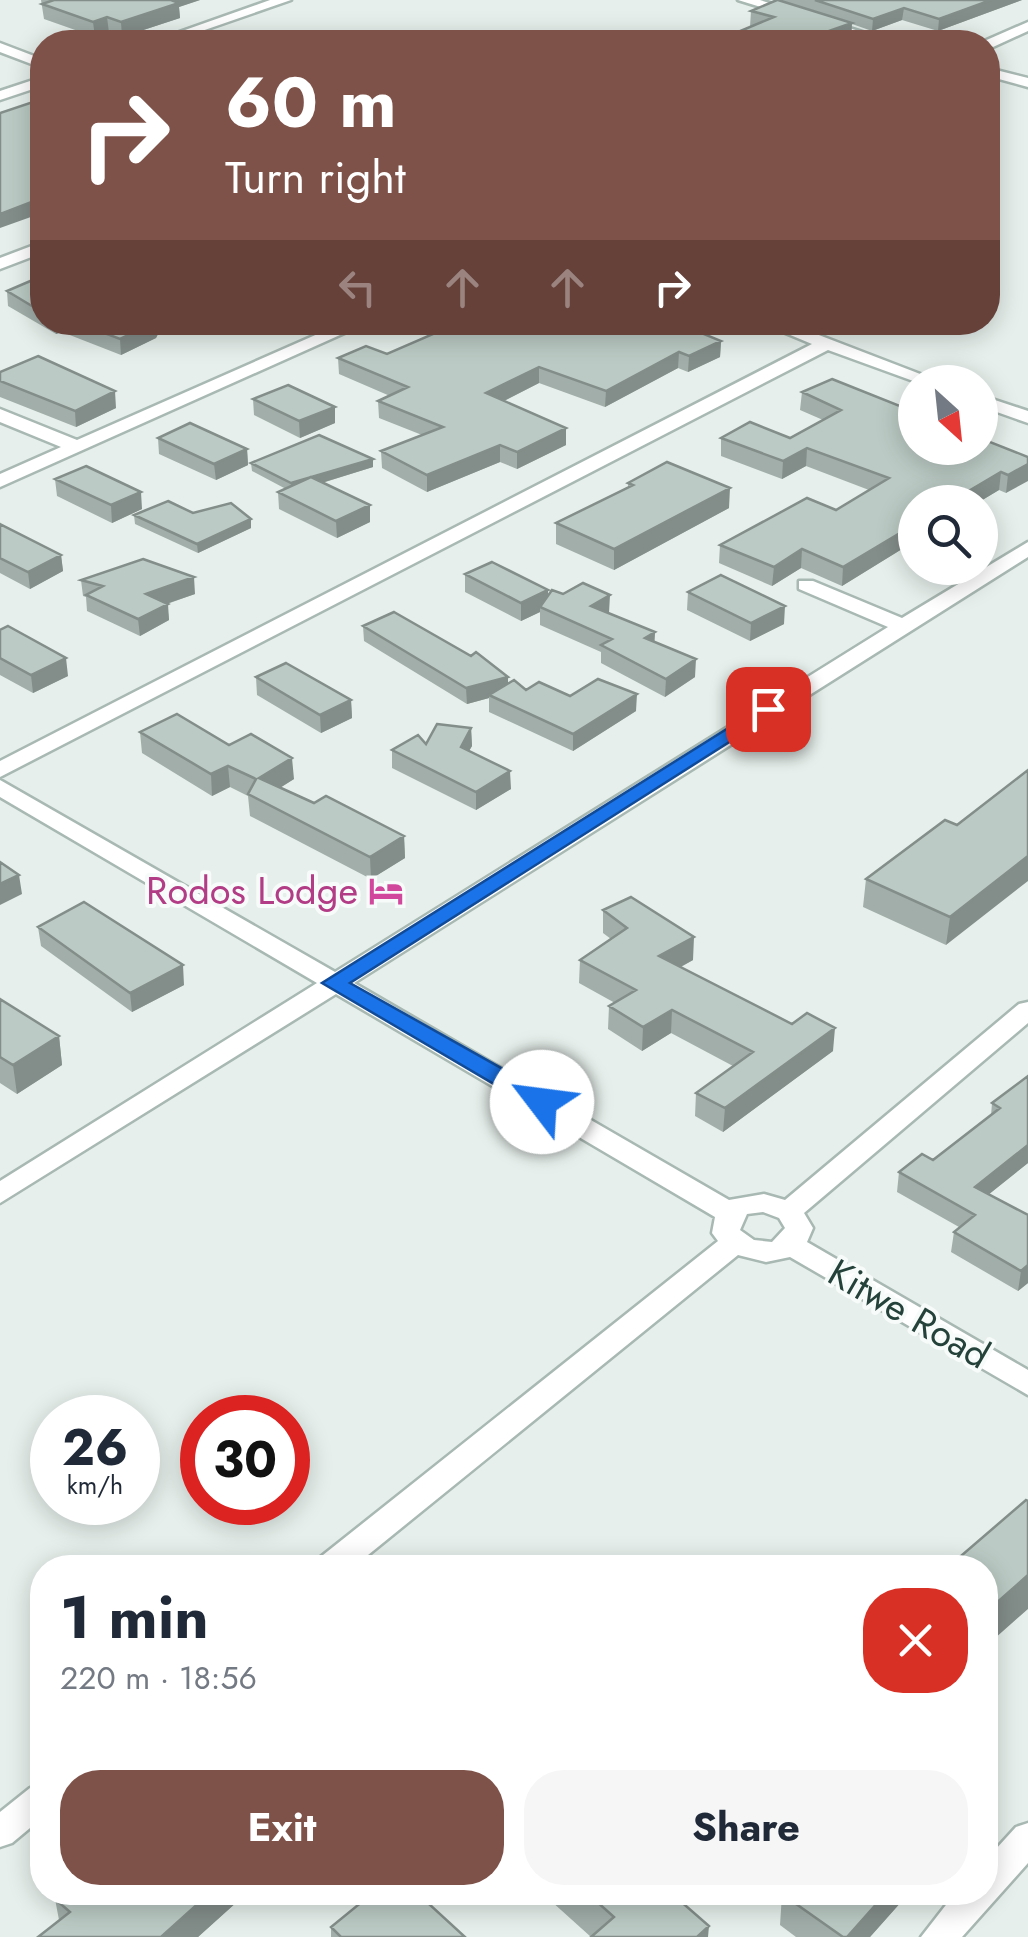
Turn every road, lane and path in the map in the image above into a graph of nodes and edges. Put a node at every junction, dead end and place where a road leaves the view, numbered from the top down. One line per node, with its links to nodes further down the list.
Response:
1 (284, 0): 4 (street)
2 (745, 0): 5 (street)
3 (1028, 26): 6 (street)
4 (194, 30)
5 (846, 30)
6 (1000, 39)
7 (0, 48): 8 (street)
8 (30, 59)
9 (1000, 75): 10 (street)
10 (1028, 83)
11 (30, 86): 12 (street)
12 (0, 96)
13 (30, 252): 14 (street)
14 (0, 264)
15 (332, 335): 22 (street)
16 (802, 335): 17 (street)
17 (826, 344): 18 (street); 27 (street)
18 (898, 370)
19 (998, 406): 21 (street)
20 (0, 415): 22 (street)
21 (1028, 417)
22 (78, 447): 23 (street)
23 (0, 481)
24 (1028, 548): 26 (street)
25 (806, 585): 26 (street)
26 (902, 625): 29 (street)
27 (0, 770)
28 (0, 787): 29 (street)
29 (334, 983): 31 (street); 33 (street)
30 (1028, 1010): 32 (street)
31 (0, 1194)
32 (789, 1211): 33 (street); 34 (street)
33 (732, 1228): 34 (street); 36 (street)
34 (790, 1245): 35 (street, Kitwe Road)
35 (1028, 1384)
36 (344, 1555)
37 (30, 1808): 38 (street)
38 (0, 1832)
39 (1028, 1838): 40 (street)
40 (998, 1871)
41 (967, 1905): 42 (street)
42 (939, 1937)

